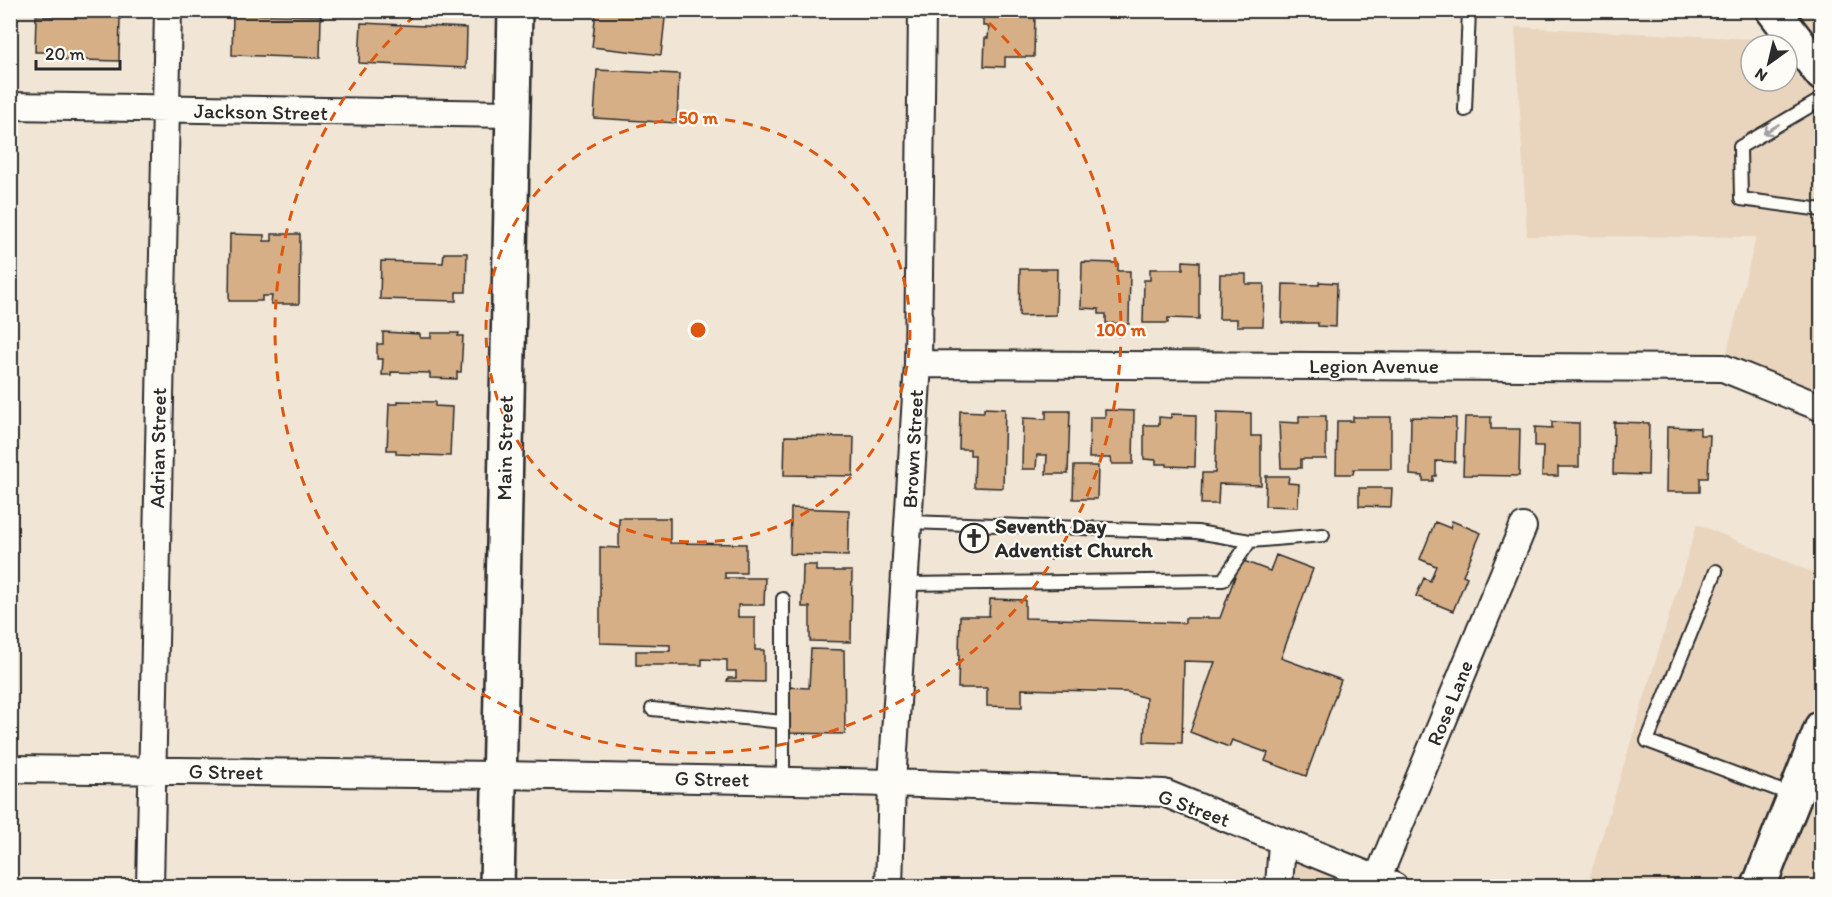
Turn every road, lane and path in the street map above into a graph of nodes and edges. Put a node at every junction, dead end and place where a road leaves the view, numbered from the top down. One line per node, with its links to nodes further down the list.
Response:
1 (168, 10): 10 (street, Adrian Street)
2 (515, 10): 11 (street, Main Street)
3 (922, 10): 13 (street, Brown Street)
4 (1469, 10): 9 (lane)
5 (1773, 10): 6 (street)
6 (1821, 74)
7 (1821, 99): 12 (lane, one-way to 12)
8 (10, 106): 10 (street, Jackson Street)
9 (1465, 110)
10 (164, 111): 11 (street, Jackson Street); 26 (street, Adrian Street)
11 (512, 114): 27 (street, Main Street)
12 (1821, 210)
13 (918, 364): 14 (street, Legion Avenue); 15 (street, Brown Street)
14 (1821, 408)
15 (909, 522): 18 (lane); 20 (street, Brown Street)
16 (1523, 527): 32 (street, Rose Lane)
17 (1323, 535): 18 (lane)
18 (1250, 541): 20 (lane)
19 (1716, 571): 30 (lane)
20 (904, 584): 29 (street, Brown Street)
21 (783, 599): 23 (lane)
22 (652, 709): 23 (lane)
23 (783, 722): 28 (lane)
24 (1821, 727): 30 (street)
25 (10, 769): 26 (street, G Street)
26 (153, 771): 27 (street, G Street); 33 (street, Adrian Street)
27 (498, 775): 28 (street, G Street); 34 (street, Main Street)
28 (783, 781): 29 (street, G Street)
29 (892, 783): 31 (street, G Street); 35 (street, Brown Street)
30 (1794, 795): 37 (street)
31 (1282, 843): 32 (street, G Street); 36 (street)
32 (1386, 883)
33 (150, 886)
34 (497, 886)
35 (889, 886)
36 (1279, 886)
37 (1759, 886)

